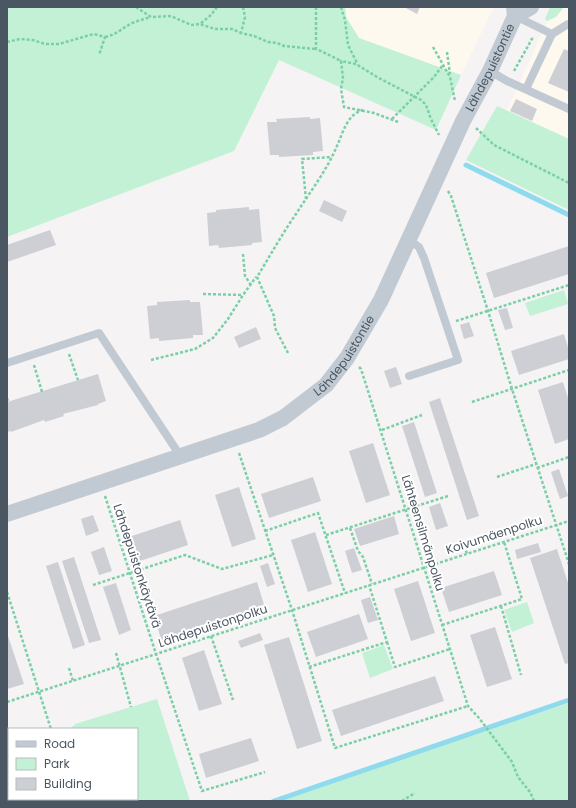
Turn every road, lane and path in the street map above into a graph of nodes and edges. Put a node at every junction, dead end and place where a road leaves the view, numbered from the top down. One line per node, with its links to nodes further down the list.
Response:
1 (136, 7): 8 (path)
2 (217, 7): 9 (path)
3 (243, 7): 11 (path)
4 (316, 7): 16 (path)
5 (341, 7): 20 (path)
6 (531, 7): 7 (street, Lähdepuistontie)
7 (514, 12): 12 (lane); 22 (street, Lähdepuistontie)
8 (151, 16): 9 (path); 13 (path)
9 (200, 24): 11 (path)
10 (569, 24): 12 (lane)
11 (241, 34): 16 (path)
12 (552, 34): 24 (lane)
13 (105, 37): 14 (path); 18 (path)
14 (7, 42)
15 (433, 47): 21 (path)
16 (316, 49): 19 (path)
17 (447, 52): 23 (path)
18 (99, 55)
19 (341, 62): 20 (path); 28 (path)
20 (356, 64): 26 (path)
21 (443, 65): 23 (path); 26 (path)
22 (490, 71): 24 (lane); 30 (street, Lähdepuistontie)
23 (450, 77): 25 (path)
24 (526, 89): 27 (lane)
25 (460, 95)
26 (415, 97): 29 (path); 32 (path)
27 (569, 109)
28 (363, 110): 29 (path); 33 (path)
29 (392, 119): 31 (path)
30 (463, 121): 34 (path); 37 (street, Lähdepuistontie)
31 (398, 122)
32 (442, 132)
33 (332, 157): 36 (path); 36 (path)
34 (569, 183)
35 (451, 196): 44 (path)
36 (306, 200): 39 (path)
37 (409, 240): 45 (lane); 62 (street, Lähdepuistontie)
38 (243, 254): 40 (path)
39 (257, 277): 40 (path); 47 (path)
40 (251, 285): 43 (path)
41 (569, 285): 44 (path)
42 (203, 294): 43 (path)
43 (243, 295): 49 (path)
44 (488, 311): 45 (path); 55 (path)
45 (446, 324): 53 (lane)
46 (66, 344): 48 (lane); 54 (path); 63 (lane)
47 (288, 353)
48 (30, 355): 50 (lane); 56 (path)
49 (151, 360)
50 (7, 363)
51 (358, 366): 61 (path, Lähteensilmänpolku)
52 (569, 370): 55 (path)
53 (409, 376)
54 (78, 380)
55 (512, 389): 59 (path); 65 (path)
56 (42, 392)
57 (7, 398): 58 (path)
58 (8, 402)
59 (472, 402)
60 (422, 415): 61 (path)
61 (382, 430): 70 (path, Lähteensilmänpolku)
62 (234, 440): 63 (street, Lähdepuistontie); 76 (path)
63 (181, 457): 68 (street, Lähdepuistontie)
64 (569, 457): 66 (path)
65 (536, 464): 66 (path); 67 (path)
66 (538, 468): 74 (path)
67 (496, 477)
68 (101, 482): 71 (street, Lähdepuistontie); 85 (path, Lähdepuistonkäytävä)
69 (448, 496): 70 (path)
70 (406, 510): 75 (path); 84 (path, Lähteensilmänpolku)
71 (7, 514)
72 (569, 521): 74 (path, Koivumäenpolku)
73 (512, 525): 78 (path)
74 (556, 525): 78 (path, Koivumäenpolku); 83 (path)
75 (350, 528): 77 (path); 86 (path)
76 (265, 531): 77 (path); 82 (path)
77 (326, 535): 90 (path)
78 (516, 538): 80 (path, Koivumäenpolku)
79 (462, 541): 81 (path)
80 (504, 542): 81 (path, Koivumäenpolku); 91 (path)
81 (467, 554): 84 (path, Koivumäenpolku)
82 (273, 555): 85 (path); 92 (path)
83 (569, 564)
84 (424, 567): 86 (path, Lähdepuistonpolku); 93 (path, Lähteensilmänpolku)
85 (130, 573): 87 (path); 98 (path, Lähdepuistonkäytävä)
86 (372, 584): 88 (path, Lähdepuistonpolku)
87 (93, 585)
88 (369, 585): 90 (path, Lähdepuistonpolku); 95 (path)
89 (7, 592): 104 (path)
90 (345, 593): 92 (path, Lähdepuistonpolku)
91 (500, 606): 93 (path); 102 (path)
92 (292, 610): 94 (path, Lähdepuistonpolku); 100 (path)
93 (442, 625): 96 (path, Lähteensilmänpolku)
94 (211, 636): 98 (path, Lähdepuistonpolku); 105 (path)
95 (387, 642): 96 (path); 100 (path)
96 (450, 649): 107 (path, Lähteensilmänpolku)
97 (116, 653): 99 (path)
98 (156, 654): 99 (path, Lähdepuistonpolku); 110 (path, Lähdepuistonkäytävä)
99 (120, 666): 103 (path, Lähdepuistonpolku); 108 (path)
100 (309, 667): 107 (path)
101 (69, 668): 103 (path)
102 (521, 675)
103 (73, 680): 104 (path, Lähdepuistonpolku)
104 (40, 692): 106 (path, Lähdepuistonpolku); 109 (path)
105 (233, 700)
106 (7, 702)
107 (468, 706): 113 (path)
108 (131, 707)
109 (50, 728)
110 (265, 772)
111 (415, 793): 112 (path)
112 (402, 801)
113 (534, 801)

